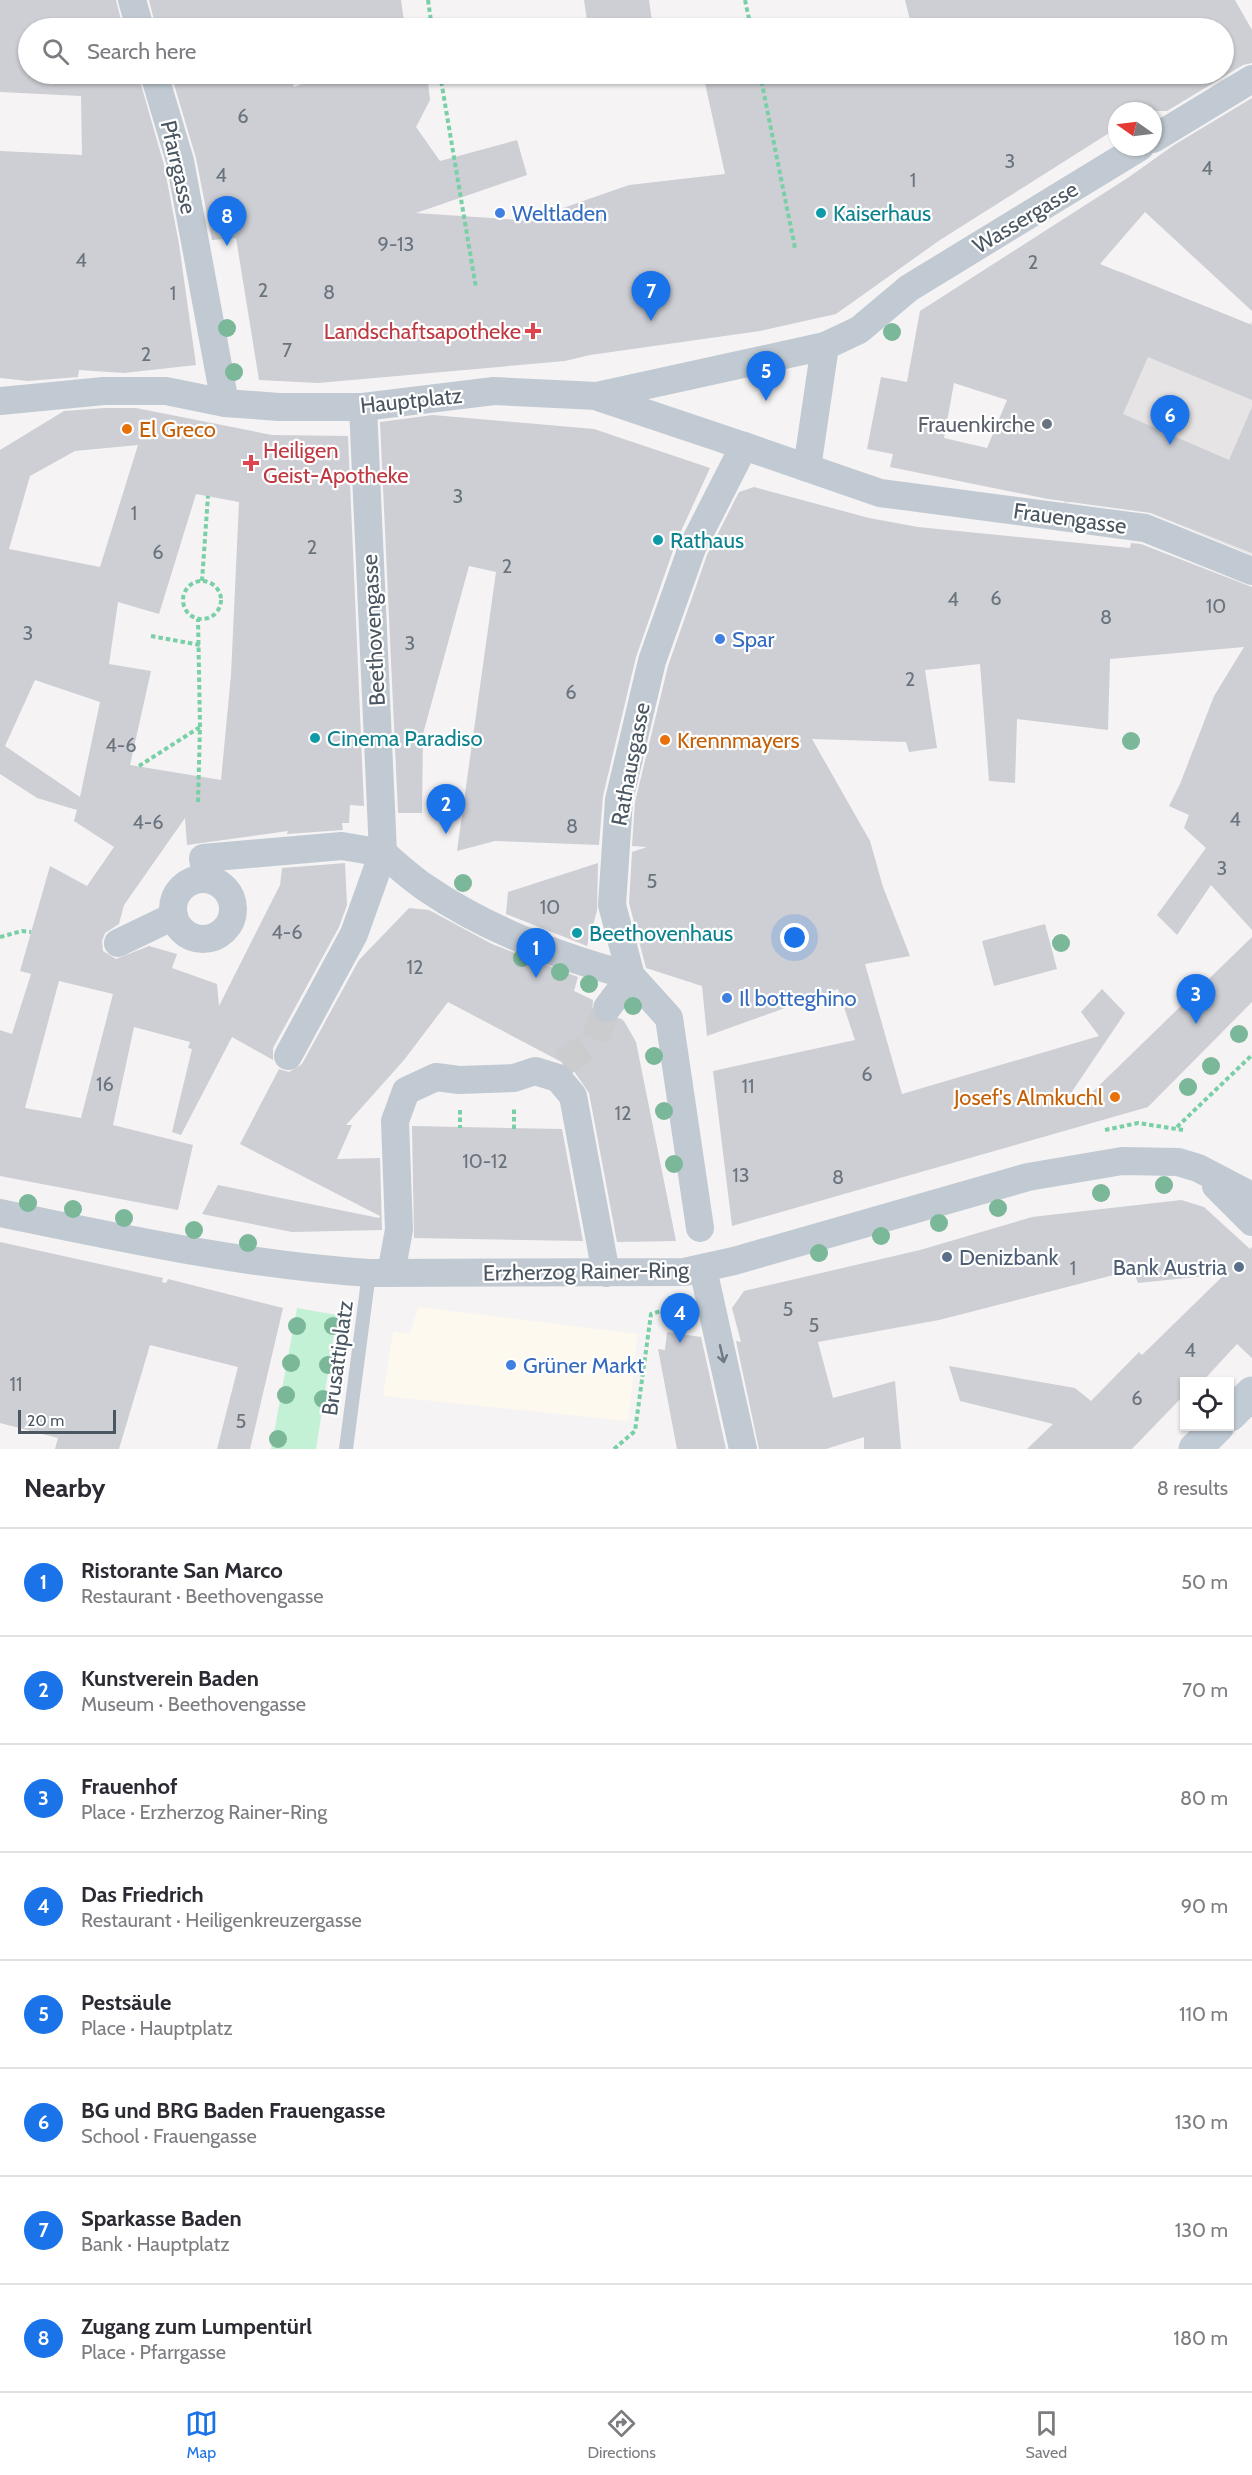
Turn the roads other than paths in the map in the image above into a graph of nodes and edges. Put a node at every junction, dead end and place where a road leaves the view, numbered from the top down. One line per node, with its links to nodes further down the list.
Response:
1 (132, 0): 2 (street)
2 (137, 18)
3 (1252, 79): 5 (street)
4 (157, 84): 11 (street, Pfarrgasse)
5 (1162, 134)
6 (1125, 156): 7 (street, Wassergasse)
7 (909, 288): 8 (street, Hauptplatz)
8 (825, 346): 9 (street, Hauptplatz); 14 (street)
9 (597, 396): 12 (street, Hauptplatz); 13 (street, Hauptplatz)
10 (0, 401): 11 (street, Hauptplatz)
11 (225, 404): 12 (street, Hauptplatz)
12 (363, 407): 17 (street, Beethovengasse)
13 (744, 447): 14 (street, Hauptplatz); 21 (street, Rathausgasse)
14 (807, 468): 15 (street, Hauptplatz)
15 (880, 493): 16 (street, Frauengasse)
16 (1252, 571)
17 (383, 853): 18 (street); 21 (street); 23 (street, Beethovengasse)
18 (203, 860): 19 (street); 19 (street)
19 (174, 916): 20 (street)
20 (118, 943)
21 (631, 976): 22 (street); 28 (street, Rathausgasse)
22 (607, 1008)
23 (288, 1056)
24 (1198, 1168): 25 (street, Erzherzog Rainer-Ring); 27 (street); 29 (street, Erzherzog Rainer-Ring)
25 (1252, 1196)
26 (0, 1213): 30 (street, Erzherzog Rainer-Ring)
27 (1252, 1222)
28 (700, 1228)
29 (693, 1271): 31 (street, Erzherzog Rainer-Ring); 36 (street, one-way to 36)
30 (380, 1273): 31 (street, Erzherzog Rainer-Ring); 31 (street); 35 (lane, Brusattiplatz)
31 (606, 1273)
32 (1252, 1393): 33 (street)
33 (1234, 1411)
34 (1213, 1431): 37 (street)
35 (346, 1449)
36 (743, 1449)
37 (1195, 1449)

